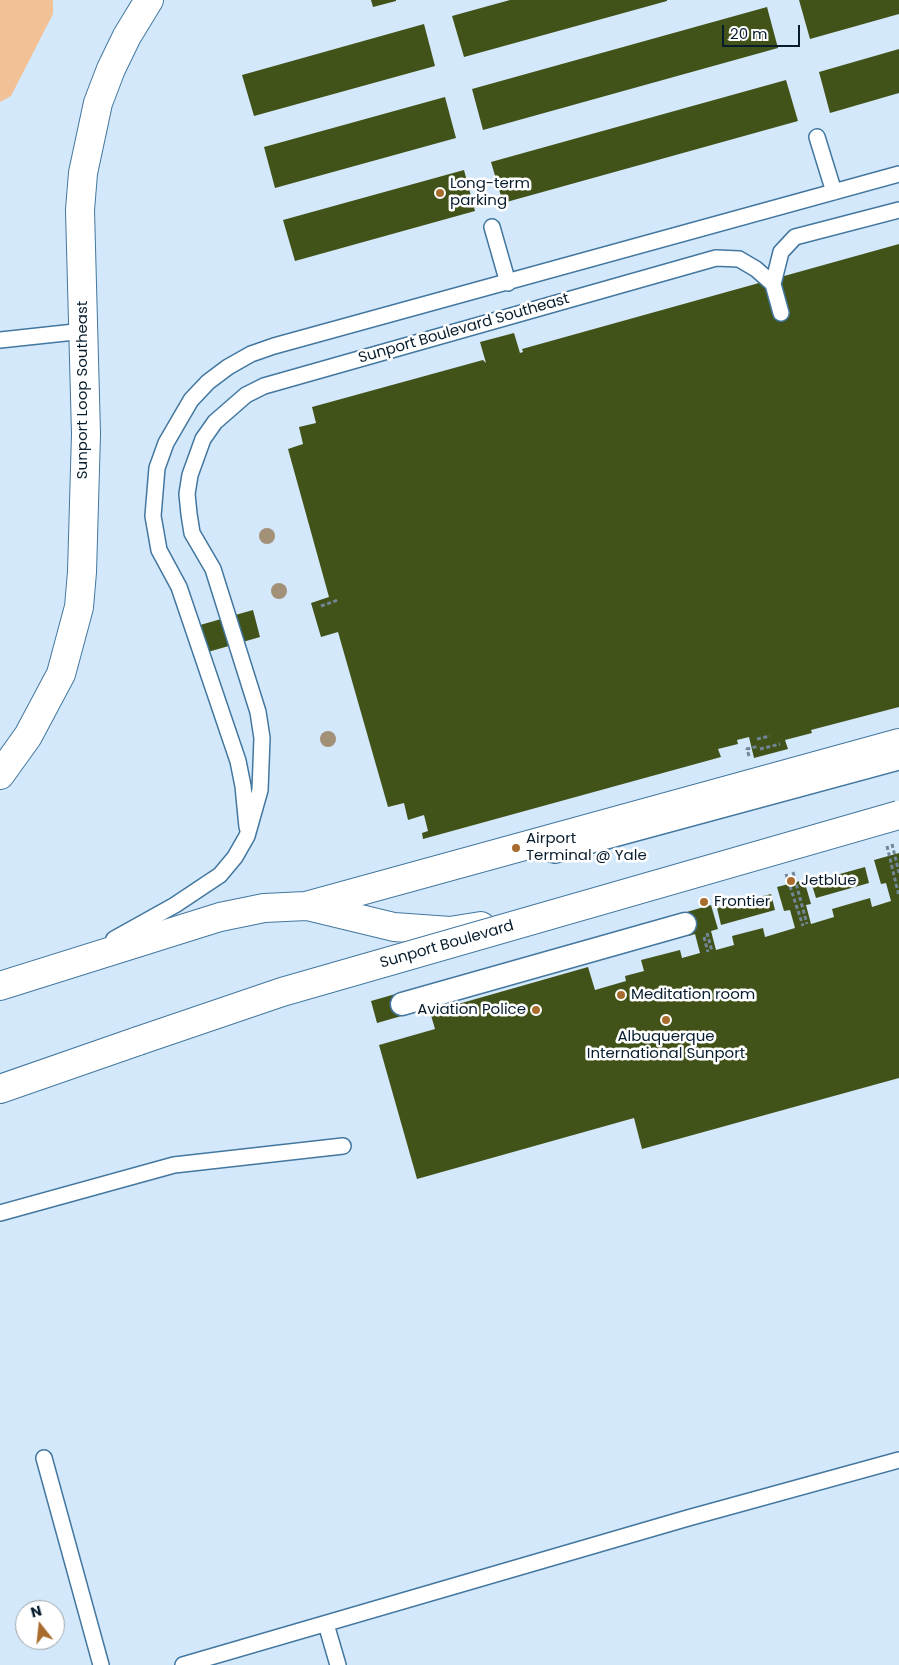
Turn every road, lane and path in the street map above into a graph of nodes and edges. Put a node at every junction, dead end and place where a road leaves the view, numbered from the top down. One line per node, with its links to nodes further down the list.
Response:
1 (149, 0): 10 (main road, Sunport Loop Southeast)
2 (817, 137): 4 (lane)
3 (899, 174): 4 (lane)
4 (834, 192): 7 (lane)
5 (899, 210): 8 (lane)
6 (492, 227): 7 (lane)
7 (508, 283): 23 (lane)
8 (773, 284): 9 (lane); 23 (lane, Sunport Boulevard Southeast)
9 (781, 313)
10 (84, 330): 11 (lane); 20 (main road, Sunport Loop Southeast)
11 (0, 340)
12 (338, 600): 13 (path)
13 (321, 606)
14 (770, 736): 15 (path)
15 (757, 739)
16 (780, 744): 18 (path)
17 (899, 744): 24 (main road, Sunport Boulevard)
18 (760, 749)
19 (899, 762): 24 (lane)
20 (0, 775)
21 (899, 809): 26 (main road, Sunport Boulevard)
22 (899, 815): 25 (main road, Sunport Boulevard, bridge)
23 (248, 836): 29 (lane, Sunport Boulevard Southeast)
24 (524, 846): 26 (main road, Sunport Boulevard)
25 (787, 847): 28 (path); 32 (main road, Sunport Boulevard, bridge)
26 (306, 906): 29 (main road, Sunport Boulevard)
27 (686, 924): 31 (street)
28 (807, 924)
29 (47, 970): 30 (main road, Sunport Boulevard)
30 (7, 985)
31 (402, 1004)
32 (0, 1089)
33 (343, 1146): 34 (lane)
34 (0, 1213)
35 (44, 1458): 38 (lane)
36 (899, 1460): 37 (lane)
37 (326, 1624): 39 (lane); 40 (lane)
38 (101, 1665)
39 (183, 1665)
40 (338, 1665)

